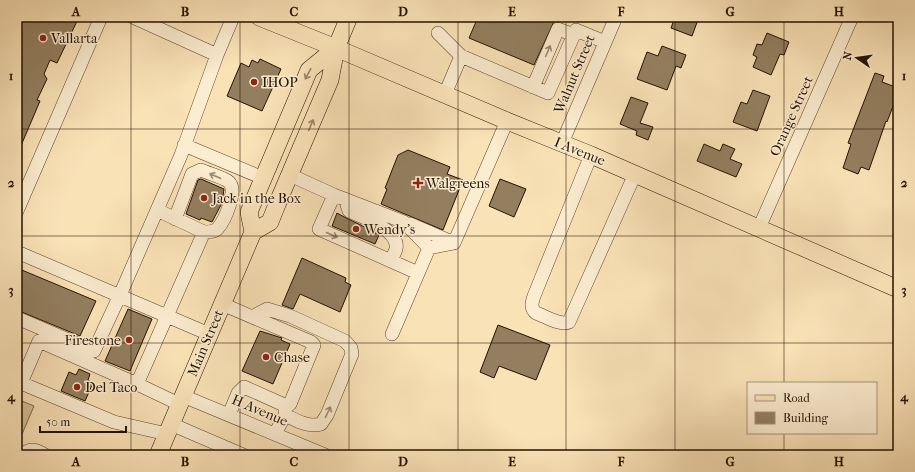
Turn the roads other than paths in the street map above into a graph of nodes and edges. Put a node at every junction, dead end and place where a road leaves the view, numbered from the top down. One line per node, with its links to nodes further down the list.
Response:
1 (101, 17): 23 (street)
2 (133, 17): 11 (street)
3 (233, 17): 11 (street)
4 (260, 17): 10 (main road, I Avenue)
5 (349, 17): 10 (main road)
6 (616, 17): 9 (street, Walnut Street)
7 (852, 17): 26 (street, Orange Street)
8 (438, 33): 12 (street)
9 (605, 42): 12 (street); 15 (street, Walnut Street)
10 (336, 48): 13 (main road, I Avenue); 19 (main road, one-way to 10); 20 (main road, one-way to 20)
11 (217, 54): 16 (street)
12 (460, 56): 13 (street)
13 (445, 94): 14 (main road, I Avenue)
14 (507, 121): 15 (main road, I Avenue); 29 (street)
15 (562, 143): 17 (main road, I Avenue)
16 (184, 145): 20 (street); 22 (street)
17 (591, 155): 18 (main road, I Avenue); 18 (street)
18 (635, 174): 26 (main road, I Avenue)
19 (290, 175): 21 (street); 28 (main road)
20 (263, 178): 28 (main road)
21 (340, 197): 25 (street); 32 (street); 32 (street, one-way to 32)
22 (157, 210): 24 (street); 35 (street)
23 (17, 211)
24 (174, 218): 27 (street); 27 (street, one-way to 24)
25 (404, 222): 29 (street); 30 (street)
26 (759, 228): 34 (main road, I Avenue)
27 (204, 232): 37 (street)
28 (253, 232): 36 (main road, Main Street)
29 (454, 243): 30 (street)
30 (429, 248): 33 (street)
31 (17, 252): 35 (street)
32 (391, 261): 33 (street)
33 (418, 273): 41 (street)
34 (898, 289)
35 (120, 295): 37 (street); 39 (street)
36 (222, 304): 38 (street); 40 (main road, Main Street)
37 (168, 315): 40 (street); 42 (street)
38 (252, 317): 44 (street); 44 (street, one-way to 38)
39 (17, 318)
40 (209, 334): 43 (main road, Main Street)
41 (392, 334)
42 (137, 384): 43 (street, H Avenue); 46 (street, H Avenue)
43 (181, 400): 45 (street, H Avenue); 46 (main road, Main Street)
44 (285, 411): 45 (street); 47 (street)
45 (229, 415): 47 (street, H Avenue)
46 (169, 429): 50 (main road, Main Street); 51 (street)
47 (275, 434): 52 (street, H Avenue)
48 (23, 454): 49 (street)
49 (45, 455)
50 (158, 455)
51 (243, 455)
52 (325, 455)

